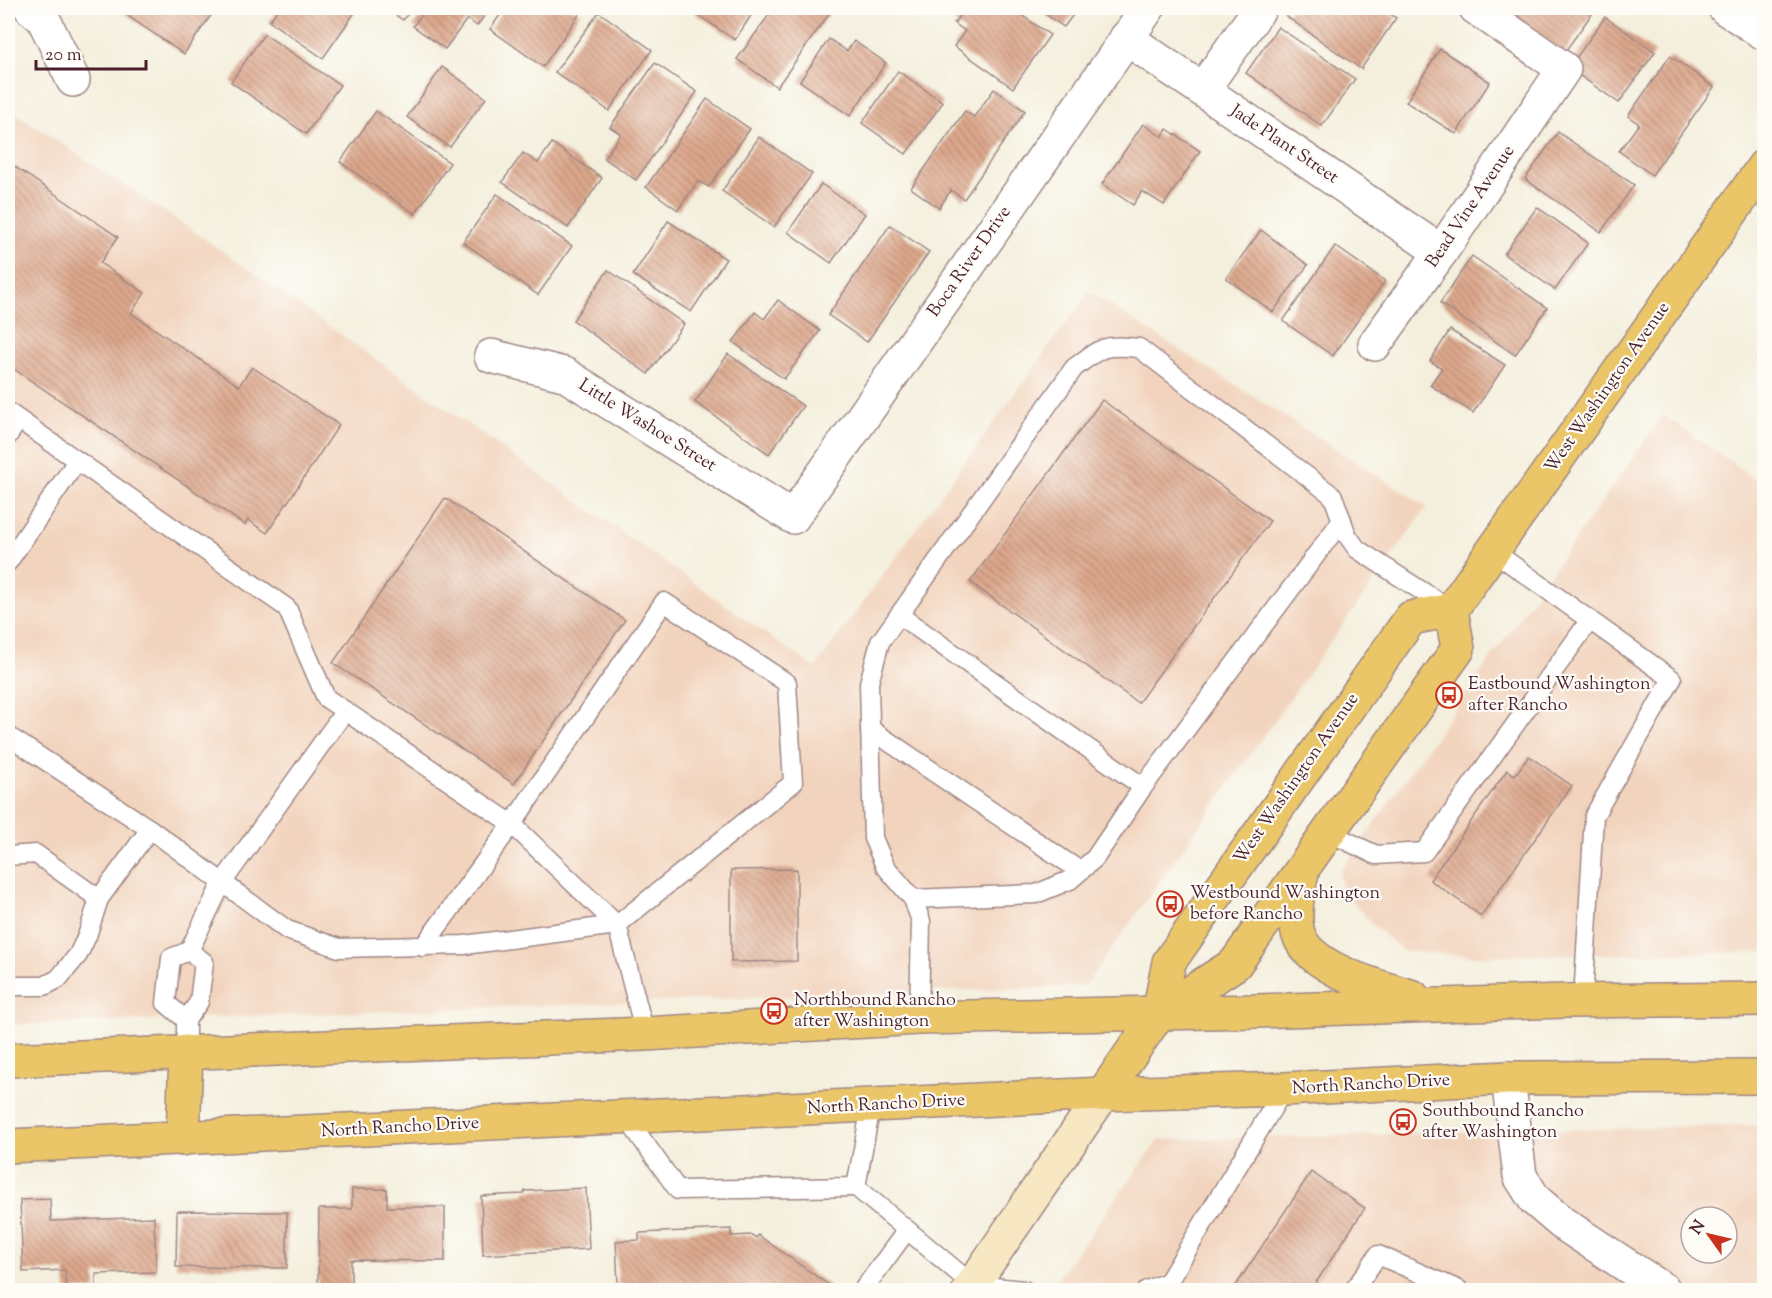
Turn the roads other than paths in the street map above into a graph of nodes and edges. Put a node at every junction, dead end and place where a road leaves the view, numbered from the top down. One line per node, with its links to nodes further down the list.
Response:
1 (31, 8): 8 (street)
2 (1148, 8): 7 (street, Boca River Drive)
3 (1260, 8): 9 (street)
4 (1476, 8): 11 (street, Bead Vine Avenue)
5 (1725, 8): 6 (street)
6 (1764, 33)
7 (1126, 38): 9 (street, Jade Plant Street); 17 (street, Boca River Drive)
8 (72, 80)
9 (1203, 90): 11 (street, Jade Plant Street)
10 (1764, 166): 19 (main road, West Washington Avenue)
11 (1441, 252): 12 (street, Bead Vine Avenue)
12 (1375, 344)
13 (491, 357): 17 (street, Little Washoe Street)
14 (13, 416): 15 (lane); 16 (lane)
15 (8, 436)
16 (77, 461): 20 (lane); 24 (lane)
17 (793, 517)
18 (1342, 520): 21 (lane); 22 (lane); 27 (lane)
19 (1493, 551): 21 (main road, West Washington Avenue); 23 (lane)
20 (8, 562)
21 (1451, 610): 30 (main road, West Washington Avenue); 44 (main road, West Washington Avenue)
22 (899, 615): 25 (lane); 27 (lane)
23 (1590, 620): 30 (lane); 42 (lane)
24 (345, 711): 28 (lane); 34 (lane)
25 (870, 729): 33 (lane); 36 (lane)
26 (8, 736): 29 (lane)
27 (1143, 787): 33 (lane)
28 (512, 824): 37 (lane); 37 (lane); 38 (lane)
29 (150, 829): 34 (lane); 35 (lane)
30 (1328, 832): 32 (main road, West Washington Avenue)
31 (8, 856): 35 (lane)
32 (1303, 868): 43 (main road); 44 (main road, West Washington Avenue)
33 (1080, 871): 36 (lane)
34 (222, 883): 38 (lane); 39 (lane)
35 (99, 899): 40 (lane)
36 (913, 899): 45 (lane)
37 (617, 925): 38 (lane); 47 (lane)
38 (423, 947)
39 (189, 951): 46 (lane); 46 (lane)
40 (8, 986)
41 (1764, 999): 42 (main road)
42 (1583, 1000): 43 (main road)
43 (1438, 1005): 44 (main road)
44 (1159, 1013): 45 (main road); 53 (main road, West Washington Avenue)
45 (919, 1018): 47 (main road)
46 (186, 1020): 48 (lane)
47 (645, 1034): 48 (main road)
48 (186, 1052): 49 (main road); 56 (main road)
49 (8, 1060)
50 (1764, 1077): 51 (main road, North Rancho Drive)
51 (1508, 1078): 52 (main road, North Rancho Drive); 66 (street)
52 (1284, 1089): 53 (main road, North Rancho Drive); 63 (lane)
53 (1103, 1094): 54 (main road, North Rancho Drive); 60 (main road, West Washington Avenue)
54 (871, 1106): 55 (main road, North Rancho Drive); 58 (lane)
55 (626, 1117): 56 (main road, North Rancho Drive); 58 (lane)
56 (183, 1139): 57 (main road, North Rancho Drive)
57 (8, 1146)
58 (856, 1187): 59 (lane)
59 (907, 1230): 60 (lane); 61 (lane)
60 (971, 1288): 62 (lane)
61 (863, 1290)
62 (1024, 1290)
63 (1147, 1290)
64 (1354, 1290): 65 (lane)
65 (1459, 1290)
66 (1664, 1290)

